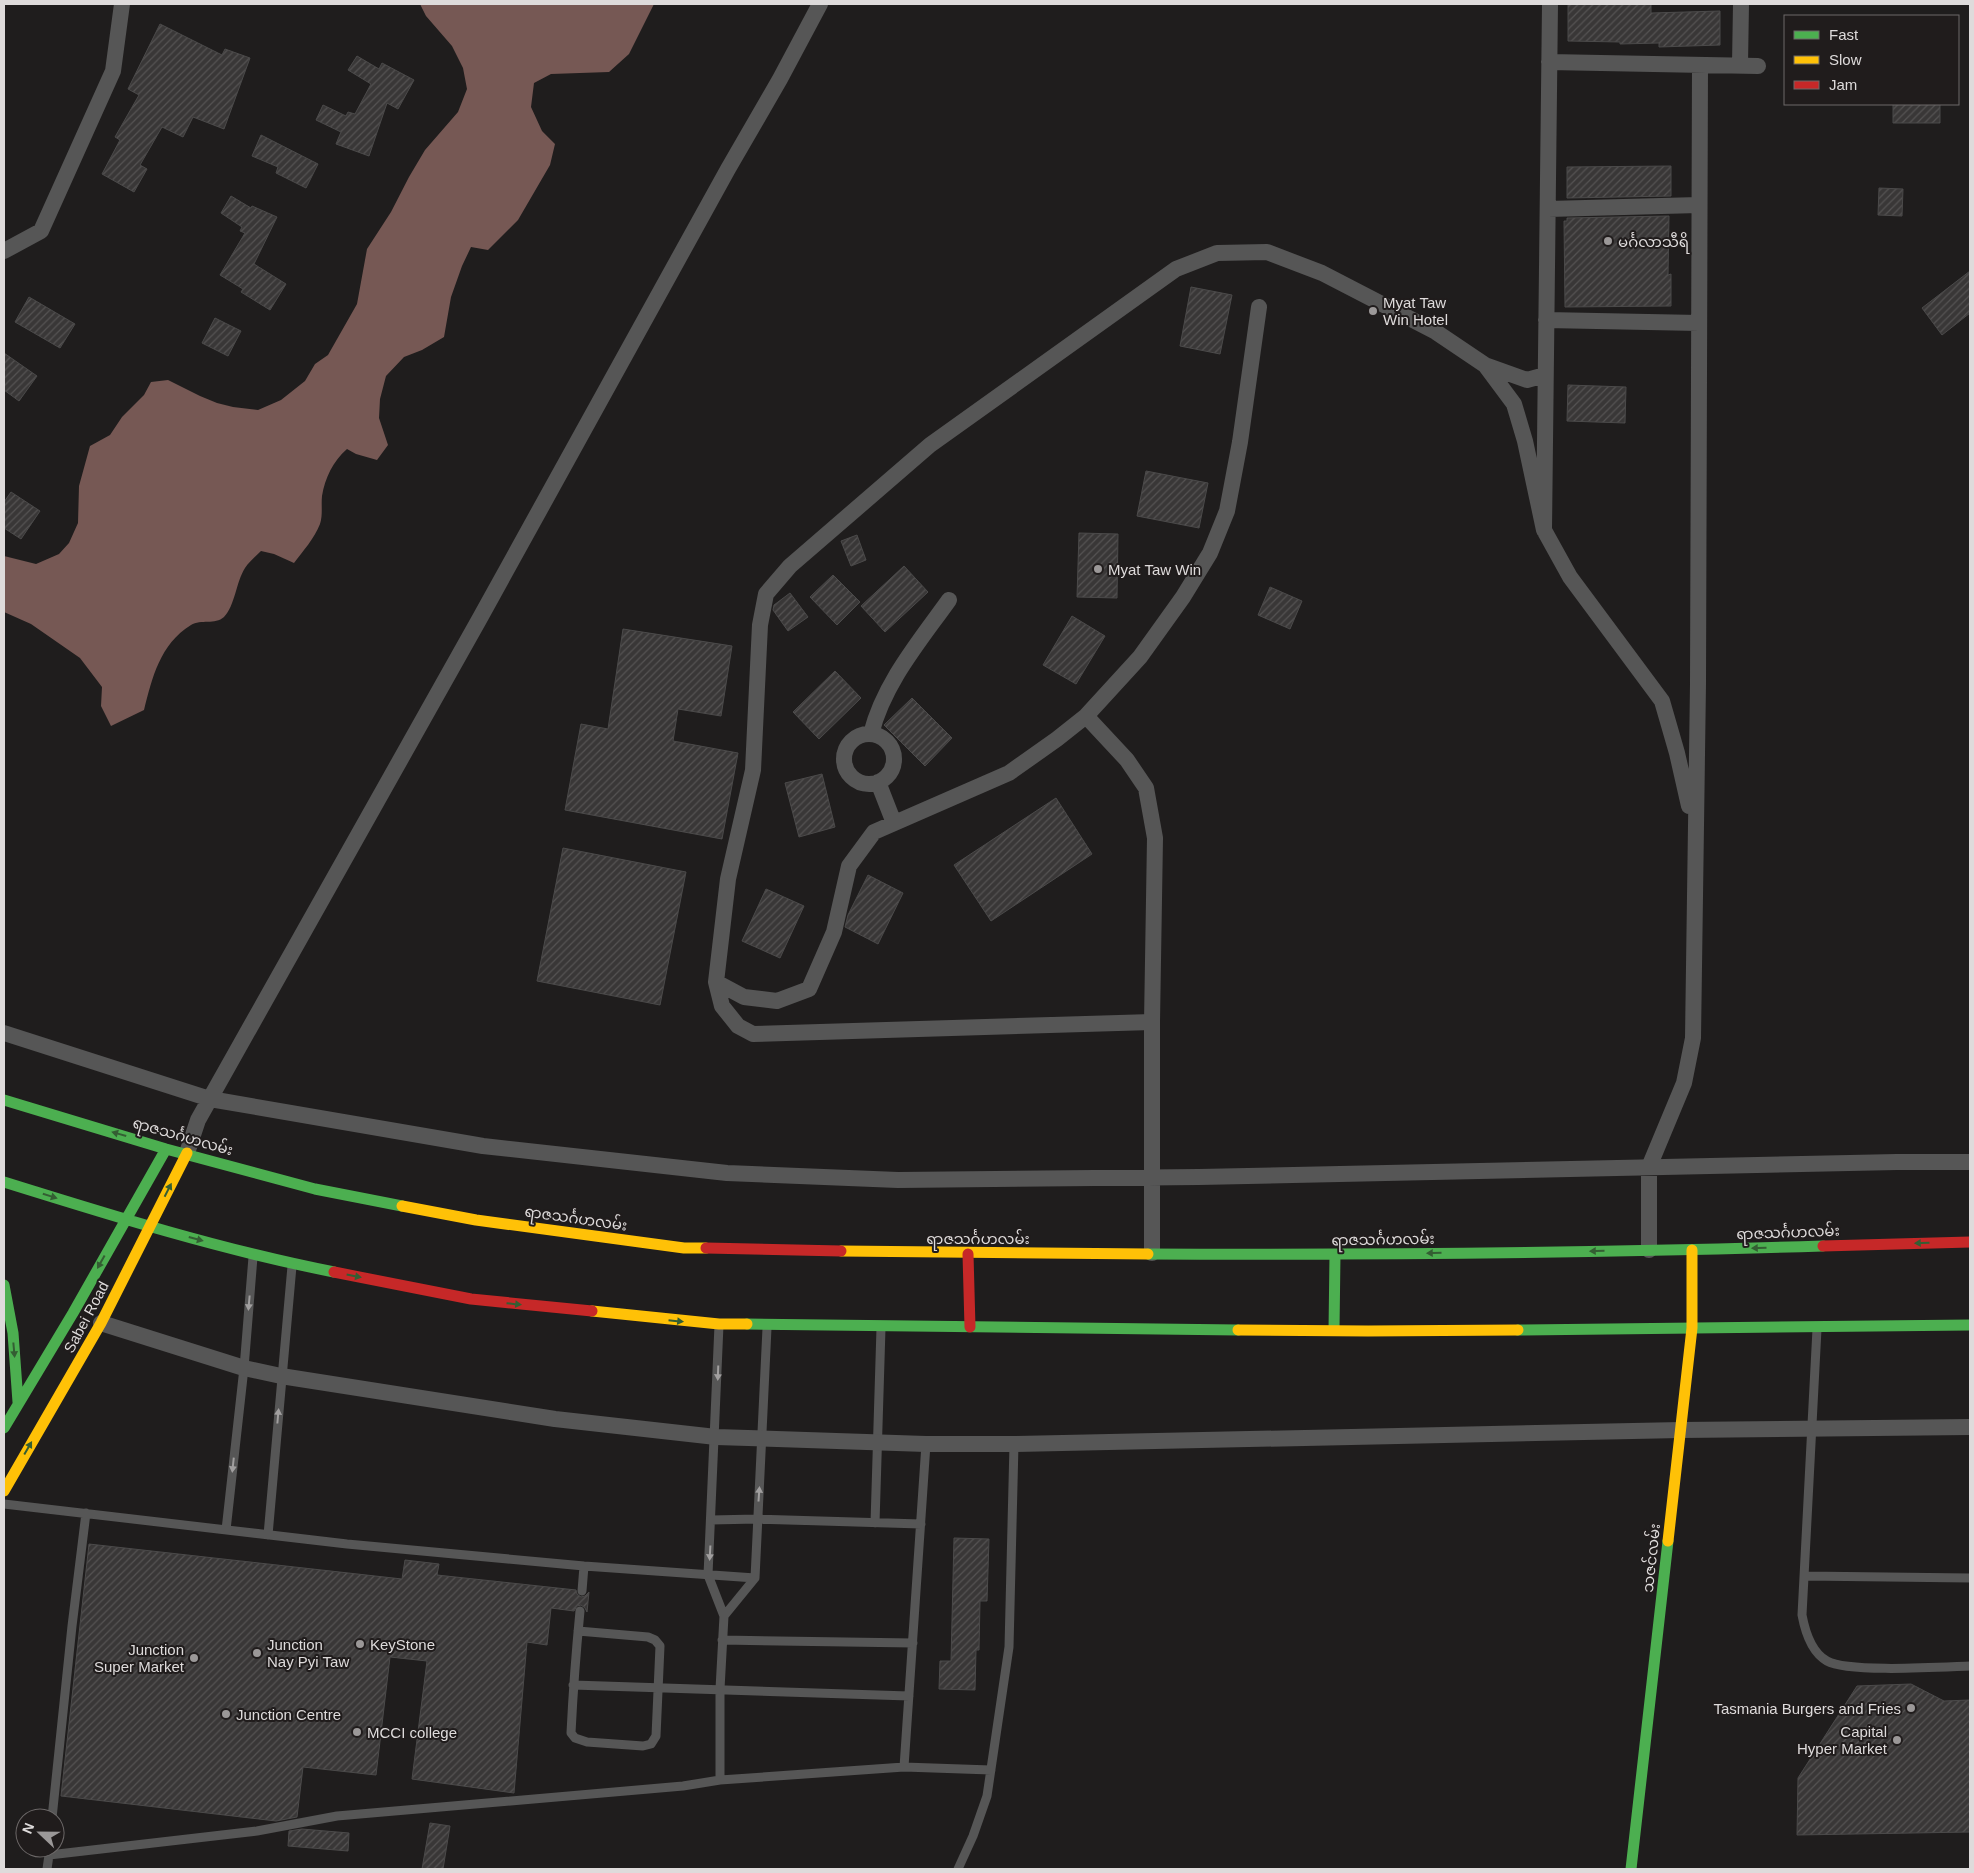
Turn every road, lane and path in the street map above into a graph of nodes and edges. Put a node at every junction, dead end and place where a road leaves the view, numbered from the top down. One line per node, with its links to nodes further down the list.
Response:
1 (122, 4): 11 (street)
2 (820, 4): 27 (street)
3 (1550, 4): 5 (street)
4 (1741, 4): 6 (street)
5 (1549, 62): 7 (street); 10 (street)
6 (1740, 64): 7 (street); 8 (street)
7 (1700, 65): 9 (street)
8 (1758, 66)
9 (1700, 205): 10 (street); 14 (street)
10 (1548, 209): 13 (street)
11 (4, 251)
12 (1259, 307): 19 (street)
13 (1546, 320): 14 (street); 16 (street)
14 (1699, 322): 23 (street)
15 (1485, 365): 16 (street); 17 (street); 24 (street)
16 (1545, 375): 17 (street)
17 (1544, 530): 23 (street)
18 (948, 600): 20 (street)
19 (1086, 716): 22 (street); 25 (street)
20 (871, 734): 21 (street); 21 (street)
21 (878, 782): 22 (street)
22 (894, 823): 24 (street)
23 (1695, 830): 33 (street)
24 (716, 982): 25 (street)
25 (1152, 1022): 34 (street)
26 (4, 1033): 27 (street)
27 (210, 1099): 29 (street); 34 (street)
28 (4, 1100): 30 (main road, ရာဇသင်္ဂဟလမ်း, one-way to 28)
29 (198, 1120): 30 (street); 31 (street)
30 (166, 1148): 31 (main road, ရာဇသင်္ဂဟလမ်း); 36 (main road, Sabei Road)
31 (187, 1153): 37 (main road, Sabei Road, one-way to 31); 43 (main road, ရာဇသင်္ဂဟလမ်း)
32 (1970, 1162): 33 (street)
33 (1649, 1167): 34 (street); 39 (street)
34 (1153, 1178): 41 (street)
35 (4, 1182): 36 (main road, one-way to 36)
36 (125, 1219): 37 (main road); 58 (main road, Sabei Road, one-way to 58)
37 (149, 1227): 42 (main road, one-way to 42); 47 (main road, Sabei Road)
38 (1970, 1242): 40 (main road, ရာဇသင်္ဂဟလမ်း, one-way to 40)
39 (1649, 1250): 40 (main road, ရာဇသင်္ဂဟလမ်း); 44 (main road, ရာဇသင်္ဂဟလမ်း, one-way to 44)
40 (1692, 1250): 54 (main road, သဇင်လမ်း)
41 (1152, 1253): 43 (main road, ရာဇသင်္ဂဟလမ်း); 44 (main road, ရာဇသင်္ဂဟလမ်း)
42 (254, 1254): 45 (main road); 56 (lane, one-way to 56)
43 (968, 1254): 52 (main road)
44 (1335, 1255): 55 (main road)
45 (293, 1264): 48 (main road, one-way to 48); 57 (lane)
46 (4, 1285): 58 (main road, one-way to 58)
47 (101, 1323): 56 (street); 68 (main road, Sabei Road, one-way to 47)
48 (719, 1324): 51 (main road); 63 (lane, one-way to 63)
49 (881, 1325): 51 (main road); 52 (main road); 65 (lane)
50 (1970, 1325): 53 (main road)
51 (767, 1326): 64 (lane)
52 (970, 1327): 55 (main road)
53 (1818, 1327): 54 (main road); 61 (lane)
54 (1692, 1328): 55 (main road); 62 (main road, သဇင်လမ်း)
55 (1334, 1330)
56 (244, 1368): 57 (street); 75 (lane, one-way to 75)
57 (281, 1376): 63 (street); 76 (lane, one-way to 57)
58 (18, 1402): 60 (main road, Sabei Road)
59 (1970, 1427): 61 (street)
60 (4, 1428)
61 (1813, 1429): 62 (street); 79 (lane)
62 (1681, 1430): 67 (street); 99 (main road, သဇင်လမ်း)
63 (716, 1437): 64 (street); 72 (lane)
64 (763, 1440): 65 (street); 71 (lane, one-way to 64)
65 (876, 1443): 66 (street); 73 (lane)
66 (926, 1444): 67 (street); 74 (lane)
67 (1014, 1444): 94 (lane)
68 (4, 1491)
69 (4, 1504): 70 (lane)
70 (86, 1513): 75 (lane); 96 (lane)
71 (757, 1519): 72 (lane); 73 (lane); 80 (lane)
72 (711, 1520): 78 (lane, one-way to 78)
73 (875, 1523): 74 (lane)
74 (921, 1524): 87 (lane)
75 (226, 1530): 76 (lane)
76 (268, 1535): 77 (lane)
77 (584, 1566): 78 (lane); 82 (lane)
78 (708, 1575): 80 (lane); 84 (lane)
79 (1804, 1576): 81 (lane); 88 (lane)
80 (755, 1578): 84 (lane)
81 (1970, 1578)
82 (582, 1591)
83 (580, 1612): 85 (lane)
84 (724, 1616): 86 (lane)
85 (578, 1631): 89 (lane); 90 (lane)
86 (722, 1640): 87 (lane); 91 (lane)
87 (913, 1643): 92 (lane)
88 (1970, 1666)
89 (573, 1685): 90 (lane); 90 (lane)
90 (658, 1688): 91 (lane)
91 (720, 1689): 92 (lane); 95 (lane)
92 (909, 1696): 93 (lane)
93 (904, 1768): 94 (lane); 95 (lane)
94 (991, 1770): 98 (lane)
95 (720, 1780): 97 (lane)
96 (53, 1808)
97 (65, 1850)
98 (958, 1869)
99 (1631, 1869)

